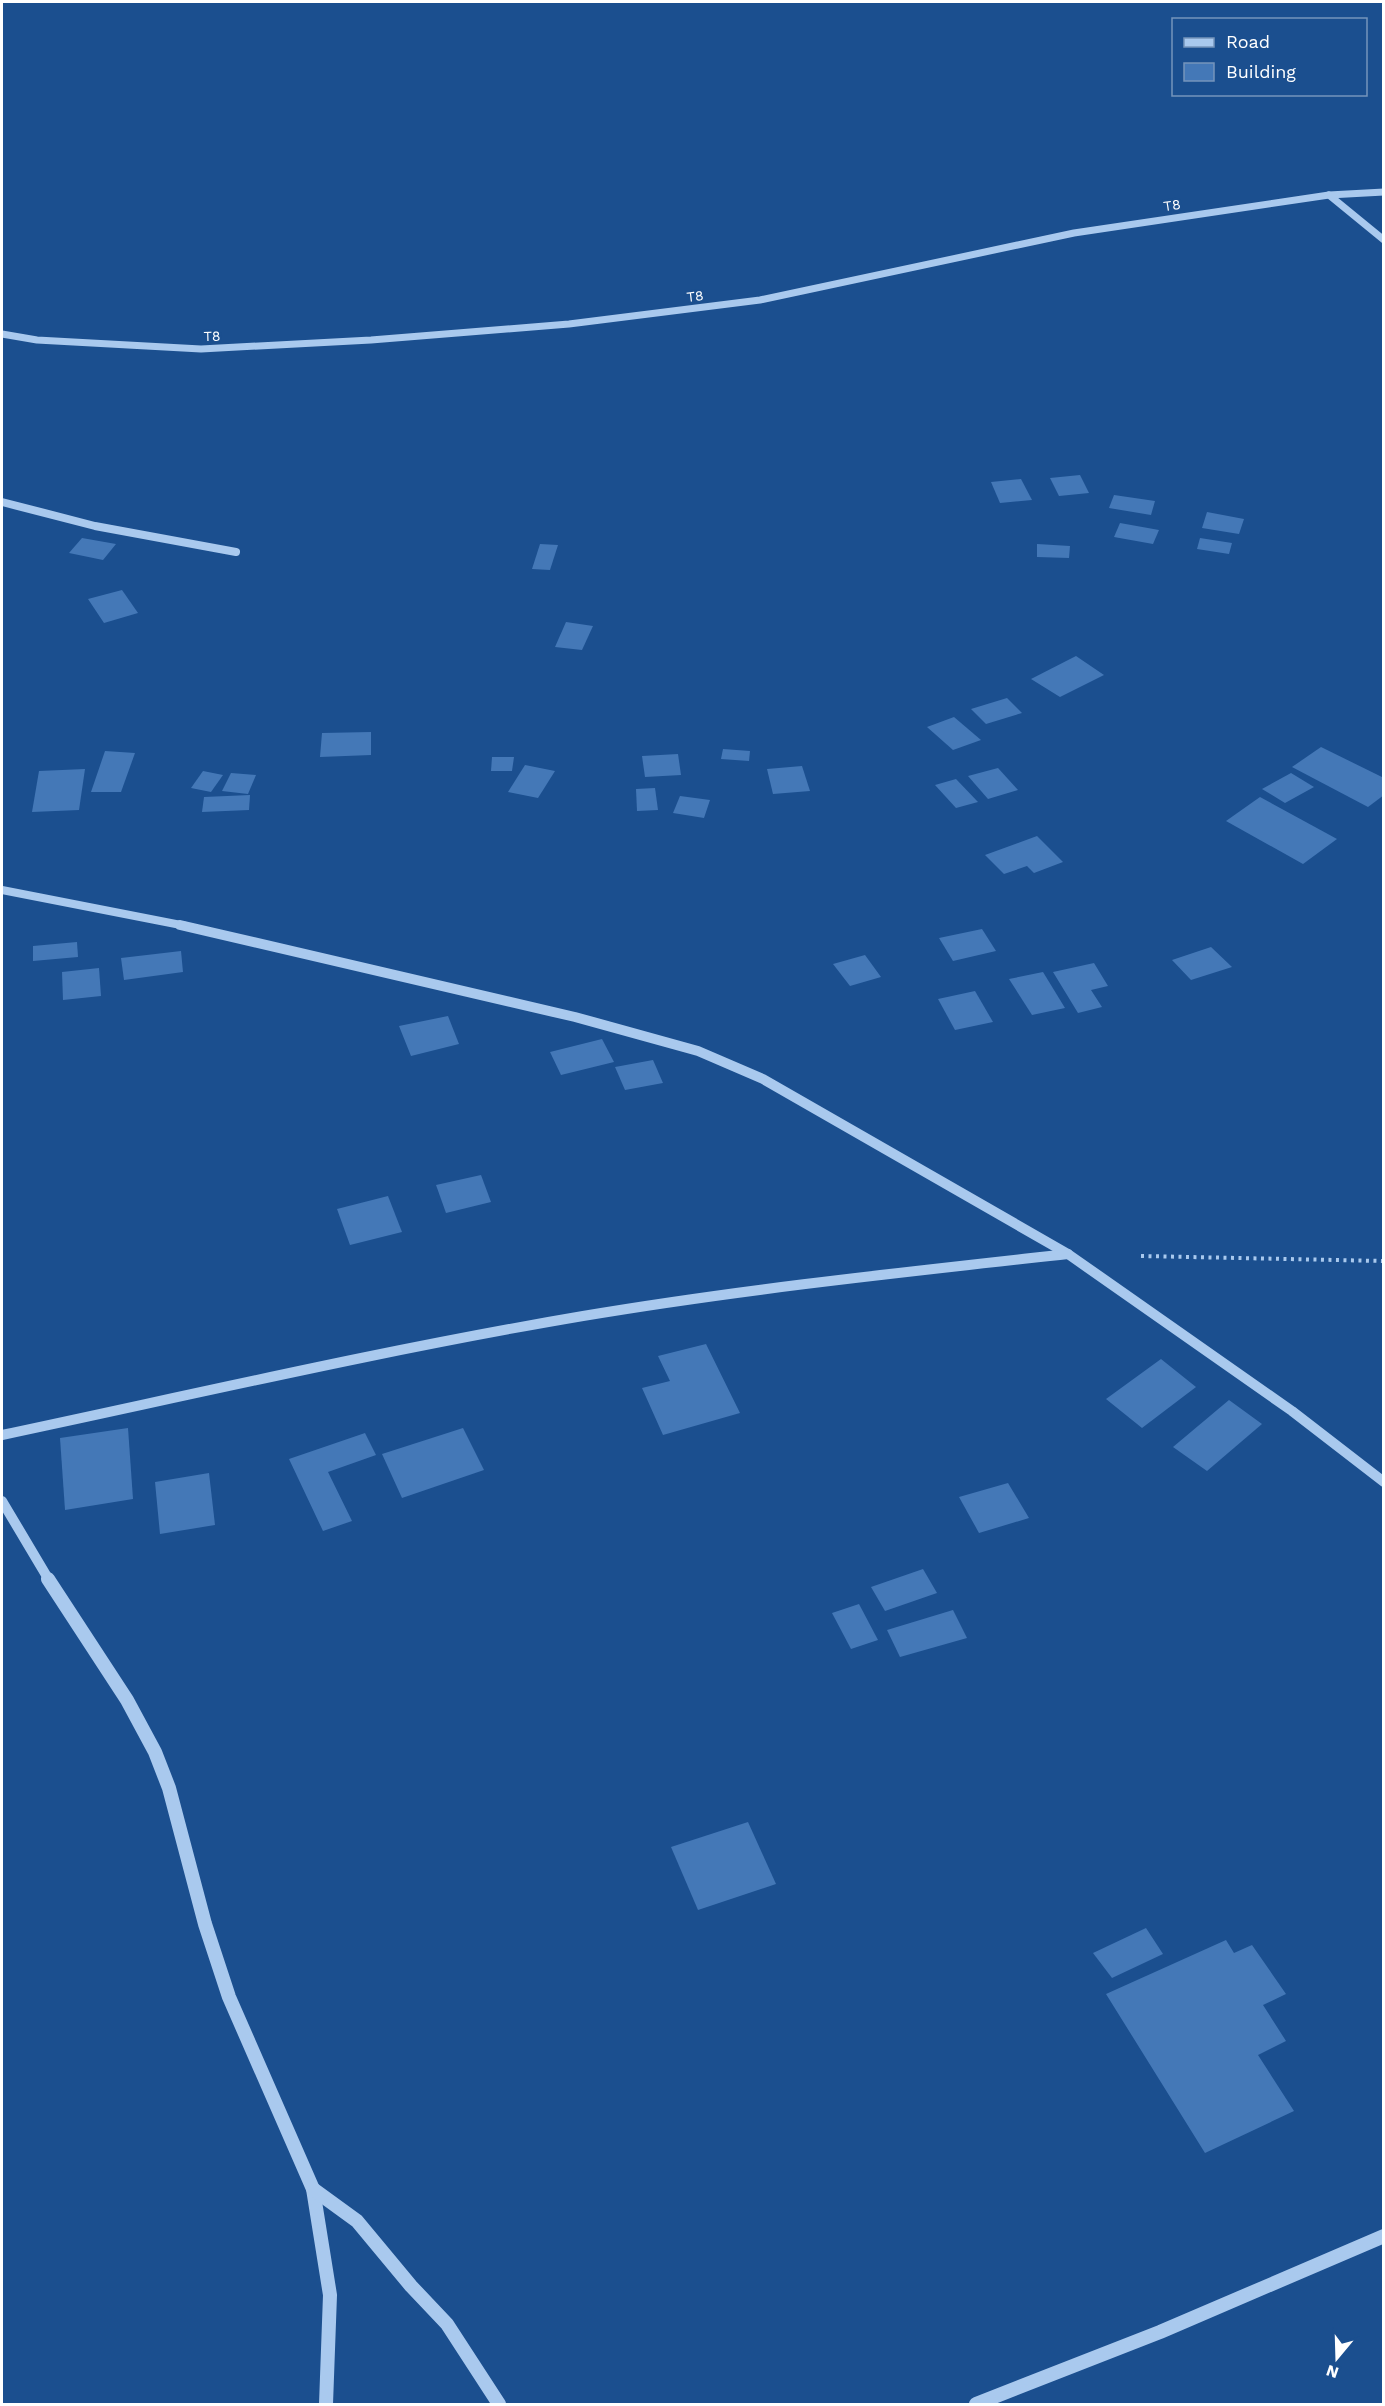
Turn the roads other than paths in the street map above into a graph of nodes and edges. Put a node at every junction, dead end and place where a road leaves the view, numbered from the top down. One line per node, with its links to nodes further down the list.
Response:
1 (1383, 192): 2 (street, T8)
2 (1329, 195): 3 (street); 4 (street, T8)
3 (1383, 240)
4 (2, 334)
5 (2, 502): 6 (street)
6 (236, 552)
7 (2, 890): 8 (street)
8 (1068, 1254): 9 (street); 10 (street)
9 (2, 1435)
10 (1383, 1482)
11 (2, 1501): 12 (street)
12 (313, 2189): 14 (street); 15 (street)
13 (1383, 2236): 16 (street)
14 (326, 2404)
15 (499, 2404)
16 (976, 2404)

